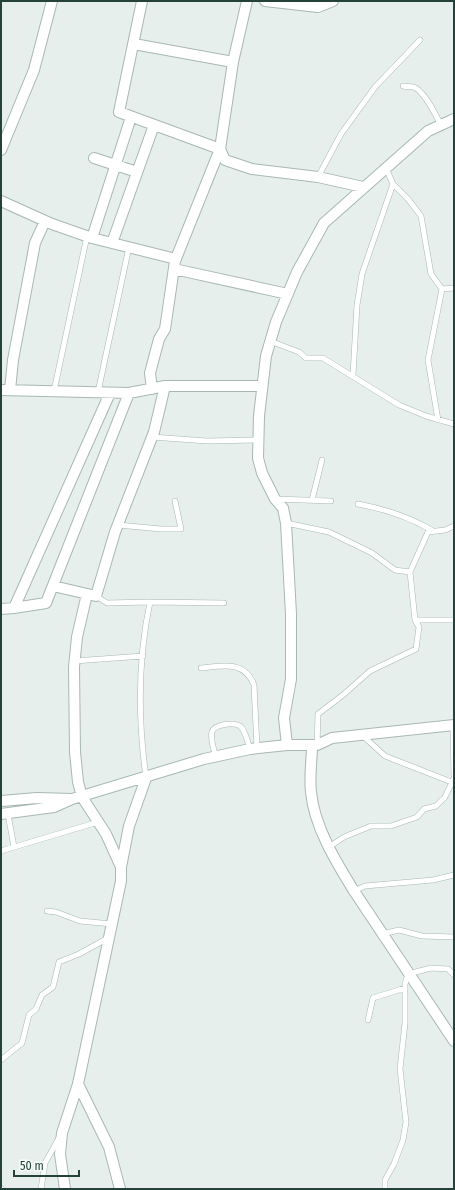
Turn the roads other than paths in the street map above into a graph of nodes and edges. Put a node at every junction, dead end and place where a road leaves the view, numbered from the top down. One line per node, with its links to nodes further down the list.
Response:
1 (52, 1): 15 (street)
2 (142, 1): 7 (street)
3 (247, 1): 8 (street)
4 (265, 1): 5 (street)
5 (333, 1)
6 (420, 40): 20 (lane)
7 (134, 44): 8 (street); 10 (street)
8 (233, 62): 14 (street)
9 (403, 86): 13 (lane)
10 (131, 117): 12 (street); 17 (street)
11 (454, 119): 13 (street)
12 (154, 125): 14 (street); 19 (street)
13 (441, 125): 18 (street)
14 (220, 149): 20 (street); 28 (street)
15 (1, 150)
16 (94, 158): 17 (street)
17 (116, 166): 19 (street); 25 (street)
18 (386, 167): 21 (lane); 22 (street)
19 (137, 172): 26 (street)
20 (318, 177): 22 (street)
21 (393, 184): 31 (lane); 34 (lane)
22 (363, 187): 32 (street)
23 (1, 201): 24 (street)
24 (45, 221): 25 (street); 38 (street)
25 (90, 237): 26 (street); 39 (lane)
26 (112, 243): 27 (street)
27 (129, 247): 28 (street); 40 (lane)
28 (176, 259): 29 (street)
29 (174, 269): 32 (street); 37 (street)
30 (454, 288): 31 (lane)
31 (442, 289): 43 (lane)
32 (288, 294): 33 (street)
33 (270, 341): 34 (lane); 36 (street)
34 (353, 376): 43 (lane)
35 (165, 386): 36 (street); 37 (street); 45 (street)
36 (262, 386): 46 (street)
37 (152, 389): 42 (street)
38 (5, 390): 39 (street)
39 (54, 391): 40 (street)
40 (98, 392): 41 (street)
41 (110, 393): 42 (street); 62 (street)
42 (129, 393): 58 (street)
43 (438, 420): 44 (lane)
44 (454, 424)
45 (152, 437): 46 (lane); 54 (street)
46 (258, 440): 48 (street)
47 (322, 460): 49 (lane)
48 (275, 499): 49 (lane); 53 (street)
49 (312, 500): 51 (lane)
50 (175, 501): 54 (lane)
51 (331, 501)
52 (358, 504): 56 (lane)
53 (286, 523): 57 (lane); 71 (street)
54 (118, 524): 59 (street)
55 (454, 526): 56 (lane)
56 (433, 531): 57 (lane)
57 (410, 572): 64 (lane)
58 (53, 586): 59 (street); 62 (street)
59 (91, 595): 60 (lane); 67 (street)
60 (150, 602): 61 (lane); 66 (lane)
61 (224, 603)
62 (14, 608): 63 (street)
63 (1, 609)
64 (415, 620): 65 (lane); 72 (lane)
65 (454, 620)
66 (143, 656): 67 (lane); 76 (lane)
67 (74, 661): 78 (street)
68 (200, 668): 73 (lane)
69 (454, 725): 70 (street); 75 (lane)
70 (362, 735): 72 (street); 77 (lane)
71 (287, 745): 72 (street); 73 (street)
72 (314, 745): 83 (street)
73 (254, 748): 74 (street); 74 (lane)
74 (216, 757): 76 (street)
75 (454, 775)
76 (146, 778): 78 (street); 85 (street)
77 (454, 781): 83 (lane)
78 (77, 798): 79 (street); 80 (street); 81 (street)
79 (1, 801)
80 (4, 814): 82 (lane)
81 (98, 822): 82 (lane); 85 (street)
82 (14, 847): 84 (lane)
83 (329, 847): 87 (street)
84 (1, 851)
85 (121, 867): 89 (street)
86 (454, 875): 87 (lane)
87 (354, 891): 90 (street)
88 (47, 911): 89 (lane)
89 (112, 924): 91 (street)
90 (381, 934): 92 (lane); 93 (street)
91 (109, 937): 98 (lane); 100 (street)
92 (454, 937)
93 (408, 974): 94 (lane); 95 (lane); 97 (street)
94 (454, 975)
95 (405, 988): 96 (lane); 105 (lane)
96 (368, 1020)
97 (454, 1041)
98 (4, 1053): 99 (lane)
99 (1, 1060)
100 (78, 1084): 101 (street); 104 (street)
101 (62, 1133): 102 (lane); 103 (street)
102 (40, 1189)
103 (64, 1189)
104 (120, 1189)
105 (385, 1189)

